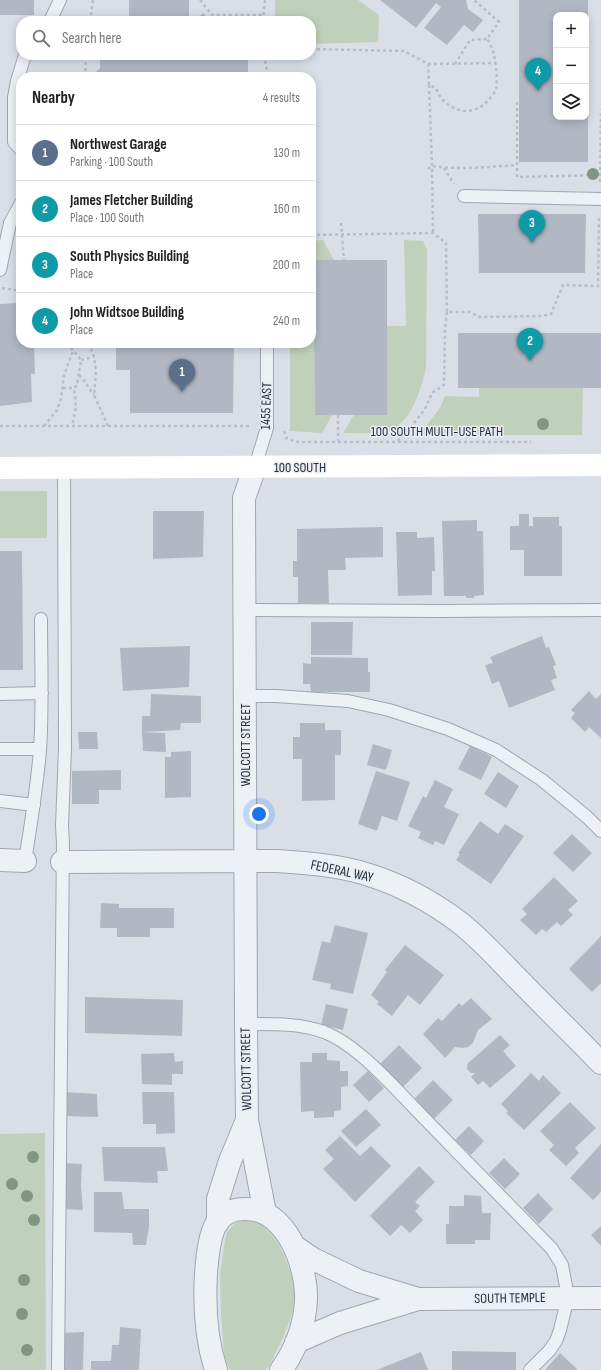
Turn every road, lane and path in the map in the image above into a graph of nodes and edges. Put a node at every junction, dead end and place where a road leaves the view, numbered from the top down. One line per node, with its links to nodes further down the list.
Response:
1 (60, 0): 7 (lane)
2 (93, 0): 8 (path)
3 (200, 0): 6 (path)
4 (265, 0): 6 (path)
5 (474, 0): 9 (path)
6 (263, 14)
7 (52, 16)
8 (91, 16)
9 (487, 39): 14 (path); 16 (path)
10 (316, 49): 15 (path)
11 (23, 60): 17 (lane)
12 (86, 60): 18 (path)
13 (265, 60): 19 (path)
14 (496, 63): 16 (path); 20 (path)
15 (428, 64): 16 (path); 20 (path)
16 (455, 64)
17 (20, 72)
18 (85, 72)
19 (267, 72)
20 (429, 85): 25 (path)
21 (16, 86): 23 (lane)
22 (517, 102): 24 (path)
23 (16, 144)
24 (517, 165): 26 (path); 28 (path)
25 (432, 166): 26 (path); 27 (path); 34 (path)
26 (444, 167): 29 (path)
27 (428, 169)
28 (600, 175)
29 (453, 183)
30 (464, 196): 31 (lane)
31 (601, 199)
32 (16, 212): 38 (lane)
33 (341, 223): 36 (path)
34 (433, 233): 36 (path); 42 (path)
35 (316, 235): 36 (path)
36 (342, 235): 37 (path)
37 (344, 260)
38 (0, 270)
39 (598, 286): 42 (path)
40 (0, 287): 41 (path)
41 (16, 290)
42 (446, 312): 61 (path)
43 (71, 348): 46 (path)
44 (91, 348): 47 (path)
45 (267, 348): 64 (lane, 1455 EAST)
46 (73, 351): 48 (path); 50 (path)
47 (94, 357): 48 (path); 52 (path)
48 (81, 360): 49 (path)
49 (79, 375): 51 (path); 52 (path)
50 (63, 388): 51 (path); 55 (path)
51 (74, 388): 56 (path)
52 (94, 395): 57 (path)
53 (338, 415): 60 (path)
54 (0, 426): 55 (path)
55 (44, 426): 56 (path)
56 (72, 426): 57 (path)
57 (108, 426): 58 (path)
58 (252, 426)
59 (280, 430): 60 (path, 100 SOUTH MULTI-USE PATH)
60 (338, 441): 61 (path, 100 SOUTH MULTI-USE PATH)
61 (398, 441): 62 (path, 100 SOUTH MULTI-USE PATH)
62 (536, 442)
63 (601, 465): 64 (main road, 100 SOUTH)
64 (255, 467): 66 (main road, 100 SOUTH); 67 (street, WOLCOTT STREET)
65 (0, 468): 66 (main road, 100 SOUTH)
66 (64, 468): 80 (lane)
67 (245, 610): 68 (lane); 72 (street, WOLCOTT STREET)
68 (601, 610)
69 (41, 619): 70 (lane)
70 (42, 693): 71 (lane); 74 (lane)
71 (0, 694)
72 (244, 696): 77 (lane); 81 (street, WOLCOTT STREET)
73 (0, 749): 74 (lane)
74 (40, 749): 76 (lane)
75 (0, 801): 76 (lane)
76 (34, 805): 79 (lane)
77 (601, 831)
78 (0, 860): 79 (street)
79 (25, 861)
80 (62, 862): 81 (street, FEDERAL WAY); 92 (lane)
81 (246, 862): 82 (street, WOLCOTT STREET); 83 (street, FEDERAL WAY)
82 (246, 1024): 84 (street, WOLCOTT STREET); 88 (lane)
83 (601, 1063)
84 (247, 1120): 85 (street, WOLCOTT STREET); 86 (street, WOLCOTT STREET)
85 (265, 1213): 86 (street); 87 (street)
86 (218, 1222): 93 (street)
87 (294, 1246): 90 (street, SOUTH TEMPLE); 91 (street)
88 (568, 1297): 89 (street, SOUTH TEMPLE); 90 (street, SOUTH TEMPLE); 95 (lane)
89 (601, 1298)
90 (418, 1299): 91 (street, SOUTH TEMPLE)
91 (296, 1342): 94 (street)
92 (58, 1370)
93 (216, 1370)
94 (281, 1370)
95 (530, 1370)

